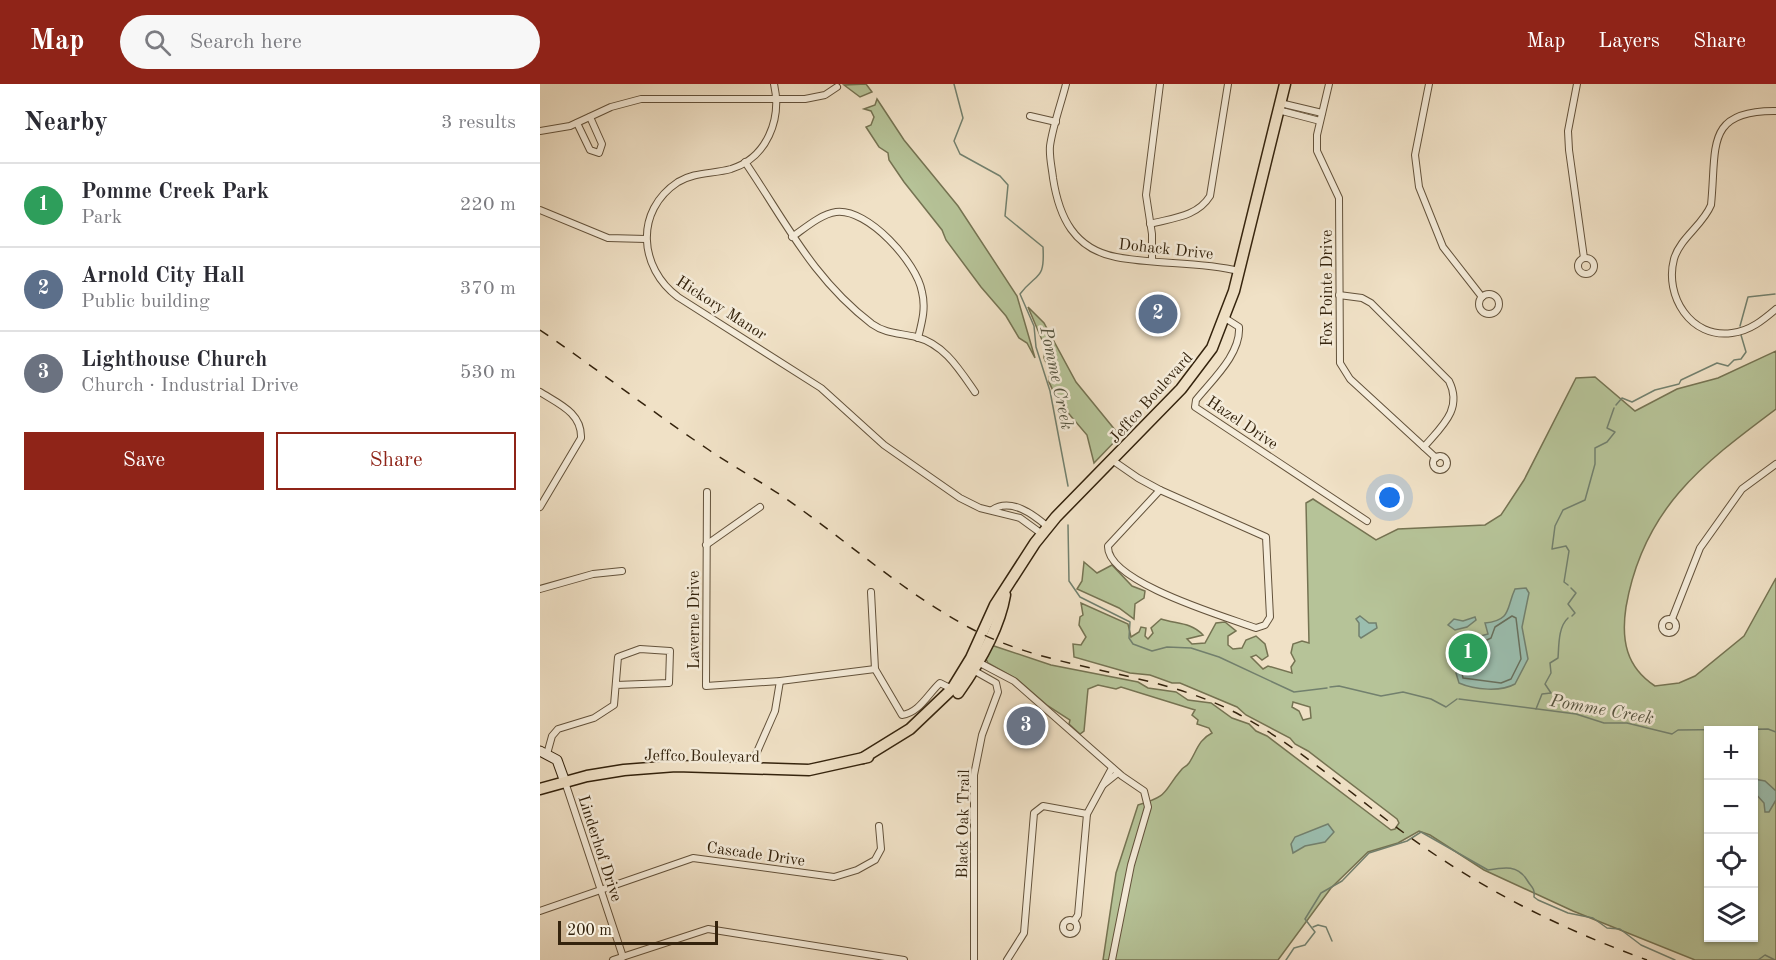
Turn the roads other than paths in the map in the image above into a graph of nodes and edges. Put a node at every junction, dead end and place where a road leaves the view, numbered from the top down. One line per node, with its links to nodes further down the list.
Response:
1 (774, 84): 10 (street, Hickory Manor)
2 (1066, 84): 18 (street, Dohack Drive)
3 (1160, 84): 22 (street)
4 (1228, 84): 22 (street)
5 (1285, 84): 11 (main road, Jeffco Boulevard)
6 (1329, 84): 13 (street, Fox Pointe Drive)
7 (1429, 84): 29 (street)
8 (1577, 84): 25 (street)
9 (837, 87): 10 (street)
10 (776, 99): 15 (street); 20 (street, Hickory Manor)
11 (1279, 107): 13 (street); 16 (street); 27 (main road, Jeffco Boulevard)
12 (1776, 111): 30 (street)
13 (1322, 113): 16 (street, Fox Pointe Drive)
14 (1030, 116): 18 (street)
15 (590, 117): 17 (street); 17 (street)
16 (1320, 121): 28 (street, Fox Pointe Drive)
17 (577, 123): 19 (street)
18 (1056, 123): 26 (street, Dohack Drive)
19 (540, 131)
20 (745, 162): 23 (street); 24 (street, Hickory Manor)
21 (540, 210): 24 (street)
22 (1150, 224): 26 (street)
23 (792, 237): 32 (street); 32 (street)
24 (646, 239): 44 (street, Hickory Manor)
25 (1584, 258)
26 (1152, 260): 27 (street, Dohack Drive)
27 (1239, 271): 31 (main road, Jeffco Boulevard)
28 (1339, 295): 35 (street, Fox Pointe Drive); 35 (street)
29 (1482, 297)
30 (1776, 309)
31 (1225, 318): 37 (main road, Jeffco Boulevard); 43 (street, Hazel Drive)
32 (918, 338): 34 (street)
33 (540, 392): 41 (street)
34 (975, 392)
35 (1424, 447): 36 (street, Fox Pointe Drive)
36 (1436, 458)
37 (1112, 460): 39 (street); 44 (main road, Jeffco Boulevard)
38 (1776, 464): 50 (street)
39 (1161, 490): 39 (street)
40 (707, 492): 45 (street, Laverne Drive)
41 (540, 507)
42 (760, 507): 45 (street)
43 (1367, 521)
44 (1045, 530): 49 (main road, Jeffco Boulevard)
45 (706, 545): 53 (street, Laverne Drive)
46 (622, 571): 47 (street)
47 (540, 589)
48 (871, 592): 52 (street)
49 (1005, 593): 51 (main road, Jeffco Boulevard); 55 (main road, Jeffco Boulevard)
50 (1672, 620)
51 (975, 666): 57 (main road, Jeffco Boulevard); 58 (street); 72 (street, Black Oak Trail)
52 (875, 669): 53 (street, Laverne Drive); 55 (street)
53 (780, 681): 59 (street)
54 (616, 684): 54 (street); 56 (street)
55 (952, 689): 57 (main road, Jeffco Boulevard)
56 (544, 752): 62 (street)
57 (864, 758): 59 (main road, Jeffco Boulevard)
58 (1112, 768): 60 (street); 61 (street)
59 (749, 770): 62 (main road, Jeffco Boulevard)
60 (1118, 773): 61 (street); 74 (street)
61 (1109, 778): 64 (street)
62 (565, 782): 63 (main road, Jeffco Boulevard); 66 (street, Linderhof Drive)
63 (540, 789)
64 (1087, 814): 68 (street); 73 (street)
65 (879, 826): 66 (street, Cascade Drive)
66 (600, 891): 67 (street, Cascade Drive); 69 (street, Linderhof Drive)
67 (540, 911)
68 (1074, 921)
69 (623, 957): 70 (street); 71 (street)
70 (613, 960)
71 (904, 960)
72 (974, 960)
73 (1007, 960)
74 (1112, 960)

